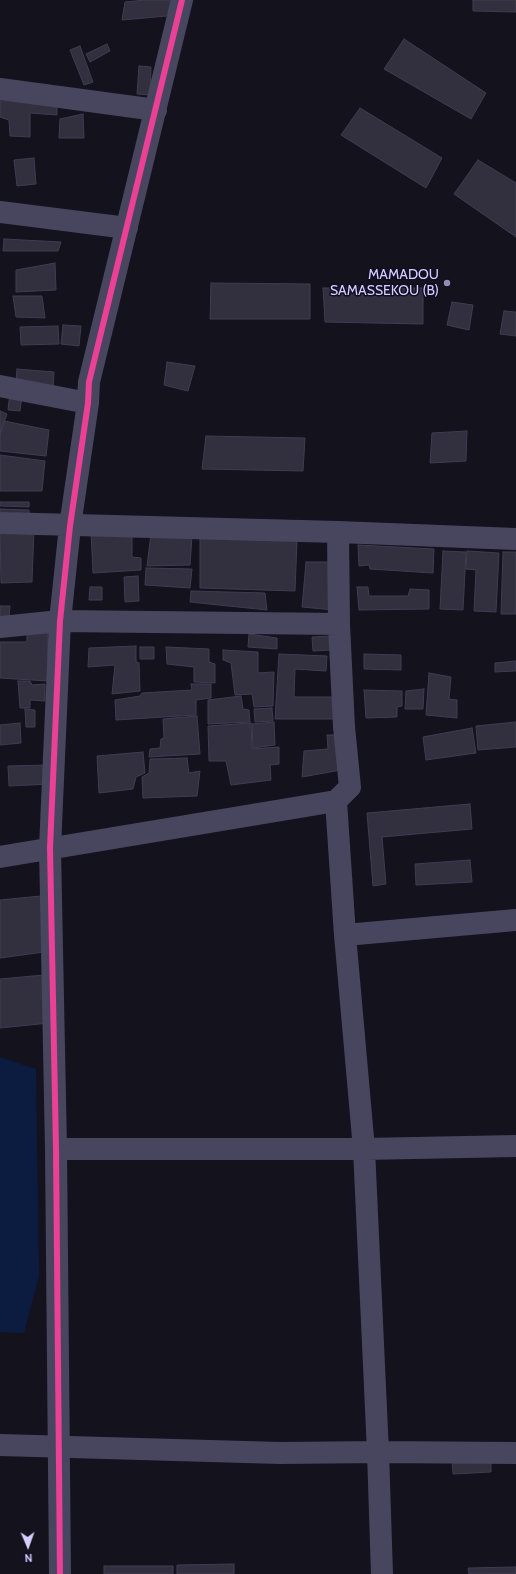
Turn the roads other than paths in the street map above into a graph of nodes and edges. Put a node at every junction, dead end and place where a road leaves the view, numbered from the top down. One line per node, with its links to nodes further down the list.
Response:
1 (182, 0): 3 (street)
2 (0, 89): 3 (street)
3 (156, 110): 5 (street)
4 (0, 212): 5 (street)
5 (127, 228): 7 (street)
6 (0, 386): 7 (street)
7 (88, 403): 9 (street)
8 (0, 523): 9 (street)
9 (70, 526): 10 (street); 12 (street)
10 (338, 532): 11 (street); 13 (street)
11 (516, 539)
12 (60, 621): 13 (street); 14 (street); 16 (street)
13 (339, 624): 15 (street)
14 (0, 627)
15 (336, 801): 16 (street); 19 (street)
16 (50, 848): 17 (street); 21 (street)
17 (0, 857)
18 (516, 920): 19 (street)
19 (345, 935): 22 (street)
20 (516, 1146): 22 (street)
21 (56, 1148): 22 (street); 24 (street)
22 (364, 1149): 25 (street)
23 (0, 1445): 24 (street)
24 (59, 1446): 25 (street); 27 (street)
25 (378, 1452): 26 (street); 28 (street)
26 (516, 1453)
27 (60, 1574)
28 (382, 1574)

